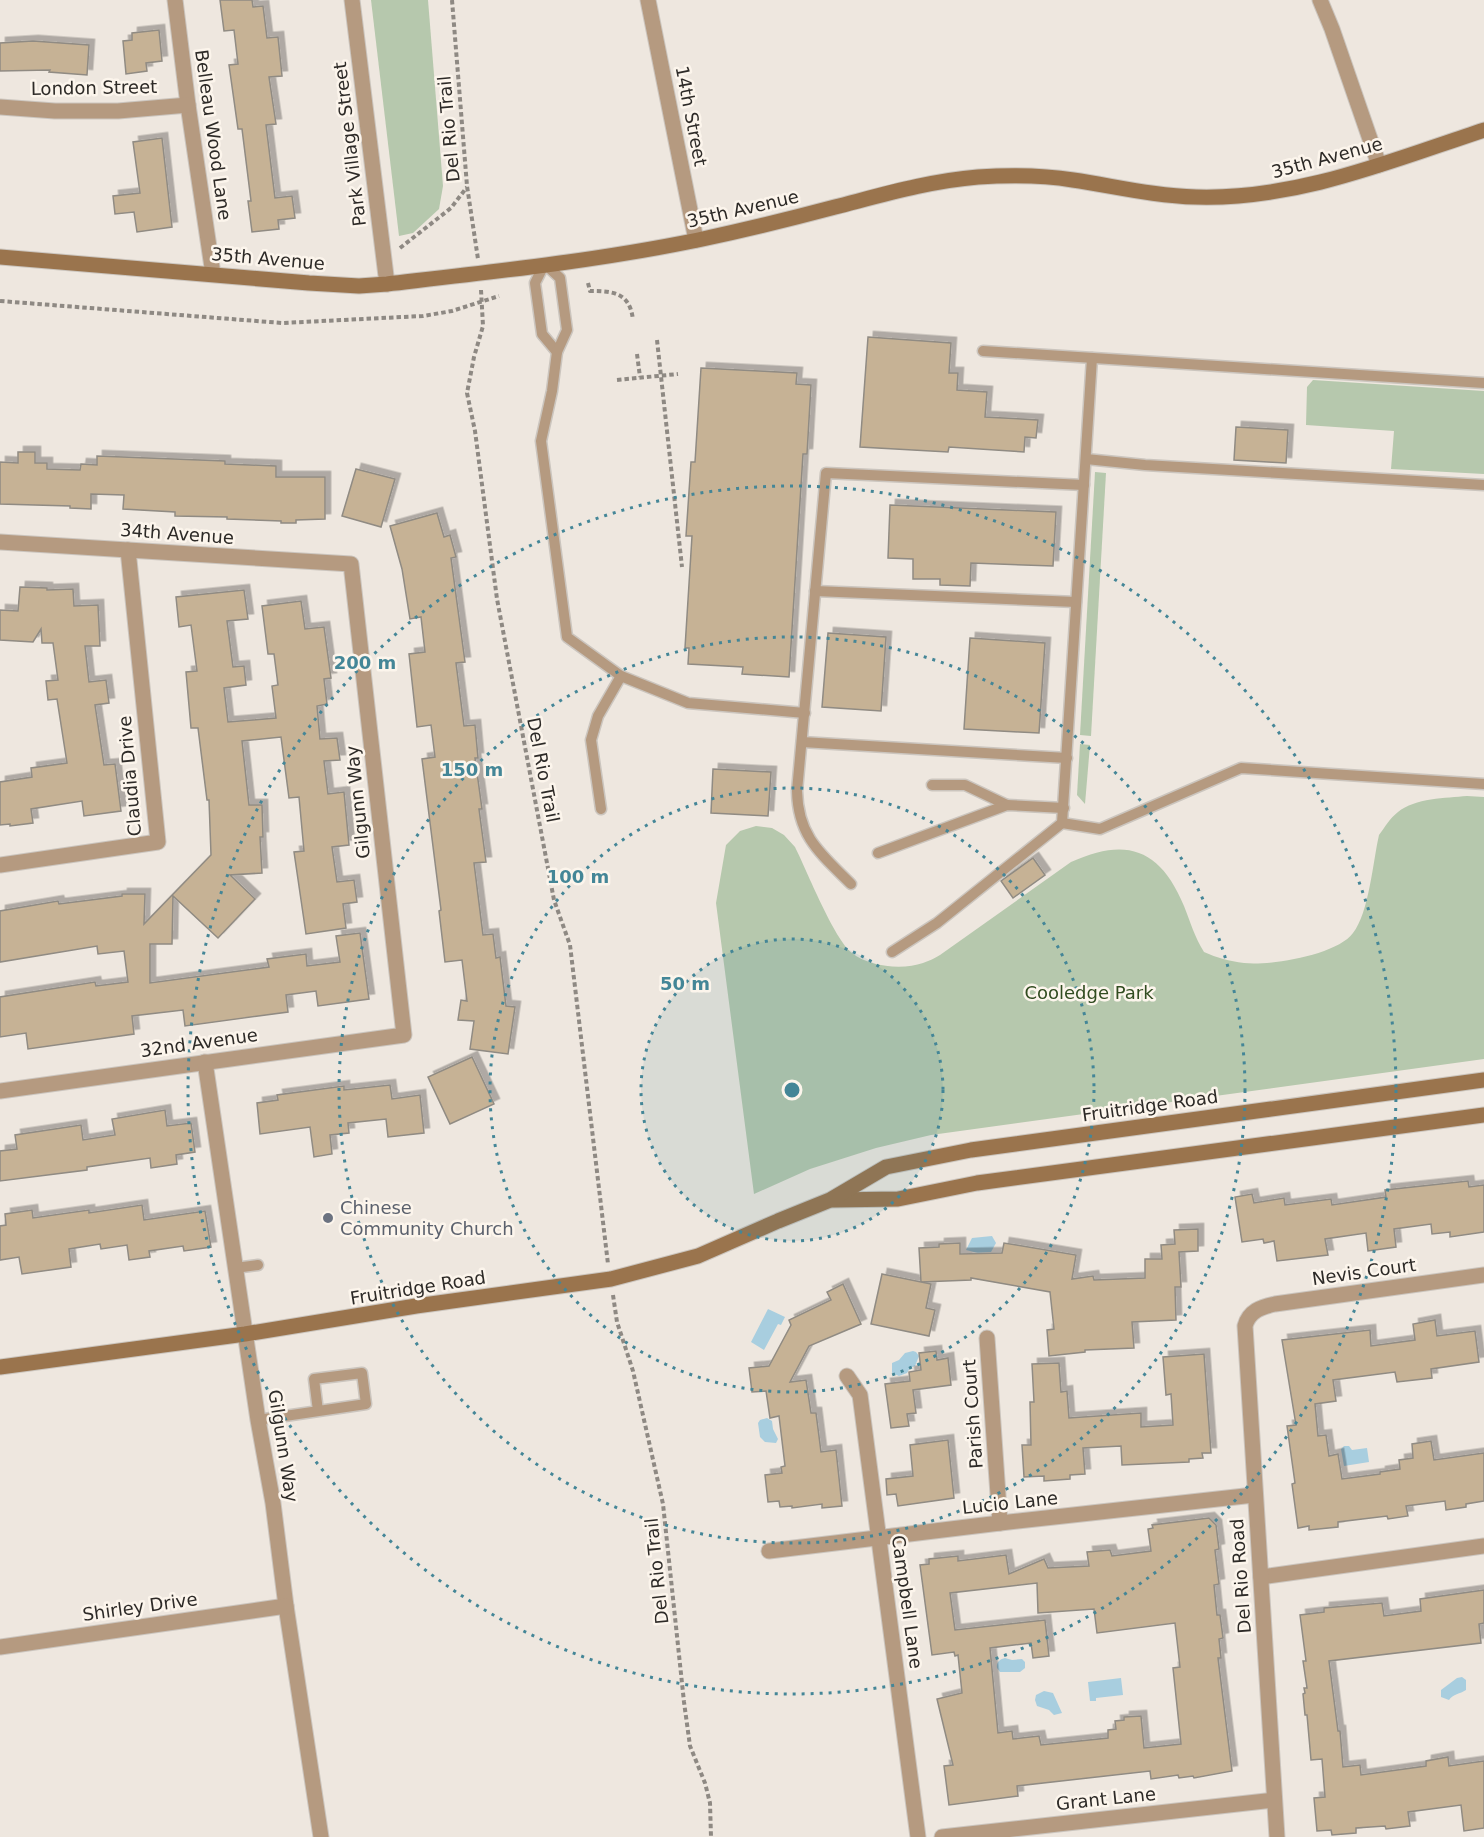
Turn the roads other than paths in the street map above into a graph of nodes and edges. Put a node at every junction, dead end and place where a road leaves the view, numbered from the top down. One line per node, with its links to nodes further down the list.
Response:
1 (175, 0): 5 (street, Belleau Wood Lane)
2 (352, 0): 13 (street, Park Village Street)
3 (648, 0): 9 (street, 14th Street)
4 (1320, 0): 8 (street)
5 (188, 105): 6 (street, London Street); 12 (street, Belleau Wood Lane)
6 (0, 106)
7 (1484, 129): 8 (main road, 35th Avenue)
8 (1379, 165): 9 (main road, 35th Avenue)
9 (696, 240): 11 (main road, 35th Avenue)
10 (0, 257): 12 (main road, 35th Avenue)
11 (545, 265): 13 (main road, 35th Avenue); 15 (lane); 15 (lane)
12 (213, 274): 13 (main road, 35th Avenue)
13 (387, 284)
14 (983, 351): 16 (lane)
15 (557, 352): 26 (lane)
16 (1092, 358): 17 (lane); 18 (lane)
17 (1484, 383)
18 (1086, 459): 19 (lane); 20 (lane)
19 (1084, 485): 24 (lane); 25 (lane)
20 (1484, 485)
21 (0, 542): 22 (street, 34th Avenue)
22 (128, 550): 23 (street, 34th Avenue); 37 (street, Claudia Drive)
23 (351, 564): 40 (street, Gilgunn Way)
24 (815, 591): 25 (lane); 27 (lane)
25 (1076, 602): 29 (lane)
26 (621, 676): 27 (lane); 34 (lane)
27 (805, 713): 28 (lane)
28 (802, 742): 29 (lane); 38 (lane)
29 (1067, 758): 33 (lane)
30 (1484, 784): 35 (lane)
31 (932, 785): 32 (lane)
32 (1006, 805): 33 (lane); 36 (lane)
33 (1064, 808): 35 (lane)
34 (601, 809)
35 (1062, 823): 39 (lane)
36 (878, 852)
37 (0, 865)
38 (851, 884)
39 (892, 952)
40 (404, 1035): 41 (street, 32nd Avenue)
41 (205, 1062): 43 (street, 32nd Avenue); 47 (street, Gilgunn Way)
42 (1484, 1080): 45 (main road, Fruitridge Road)
43 (0, 1091)
44 (1484, 1115): 45 (main road, Fruitridge Road)
45 (830, 1200): 50 (main road, Fruitridge Road)
46 (258, 1265): 47 (lane)
47 (235, 1268): 50 (street, Gilgunn Way)
48 (1484, 1275): 49 (street, Nevis Court)
49 (1251, 1314): 56 (street, Del Rio Road)
50 (245, 1334): 52 (main road, Fruitridge Road); 55 (street, Gilgunn Way)
51 (987, 1338): 57 (street, Parish Court)
52 (0, 1367)
53 (847, 1376): 58 (street, Campbell Lane)
54 (318, 1411): 54 (lane); 55 (lane)
55 (258, 1420): 62 (street, Gilgunn Way)
56 (1254, 1495): 57 (street, Lucio Lane); 61 (street, Del Rio Road)
57 (1000, 1523): 58 (street, Lucio Lane)
58 (879, 1537): 60 (street, Lucio Lane); 66 (street, Campbell Lane)
59 (1484, 1546): 61 (street)
60 (769, 1551)
61 (1261, 1577): 64 (street, Del Rio Road)
62 (286, 1606): 63 (street, Shirley Drive); 65 (street, Gilgunn Way)
63 (0, 1647)
64 (1274, 1800): 67 (street, Grant Lane); 68 (street, Del Rio Road)
65 (321, 1837)
66 (918, 1837)
67 (942, 1837)
68 (1277, 1837)

